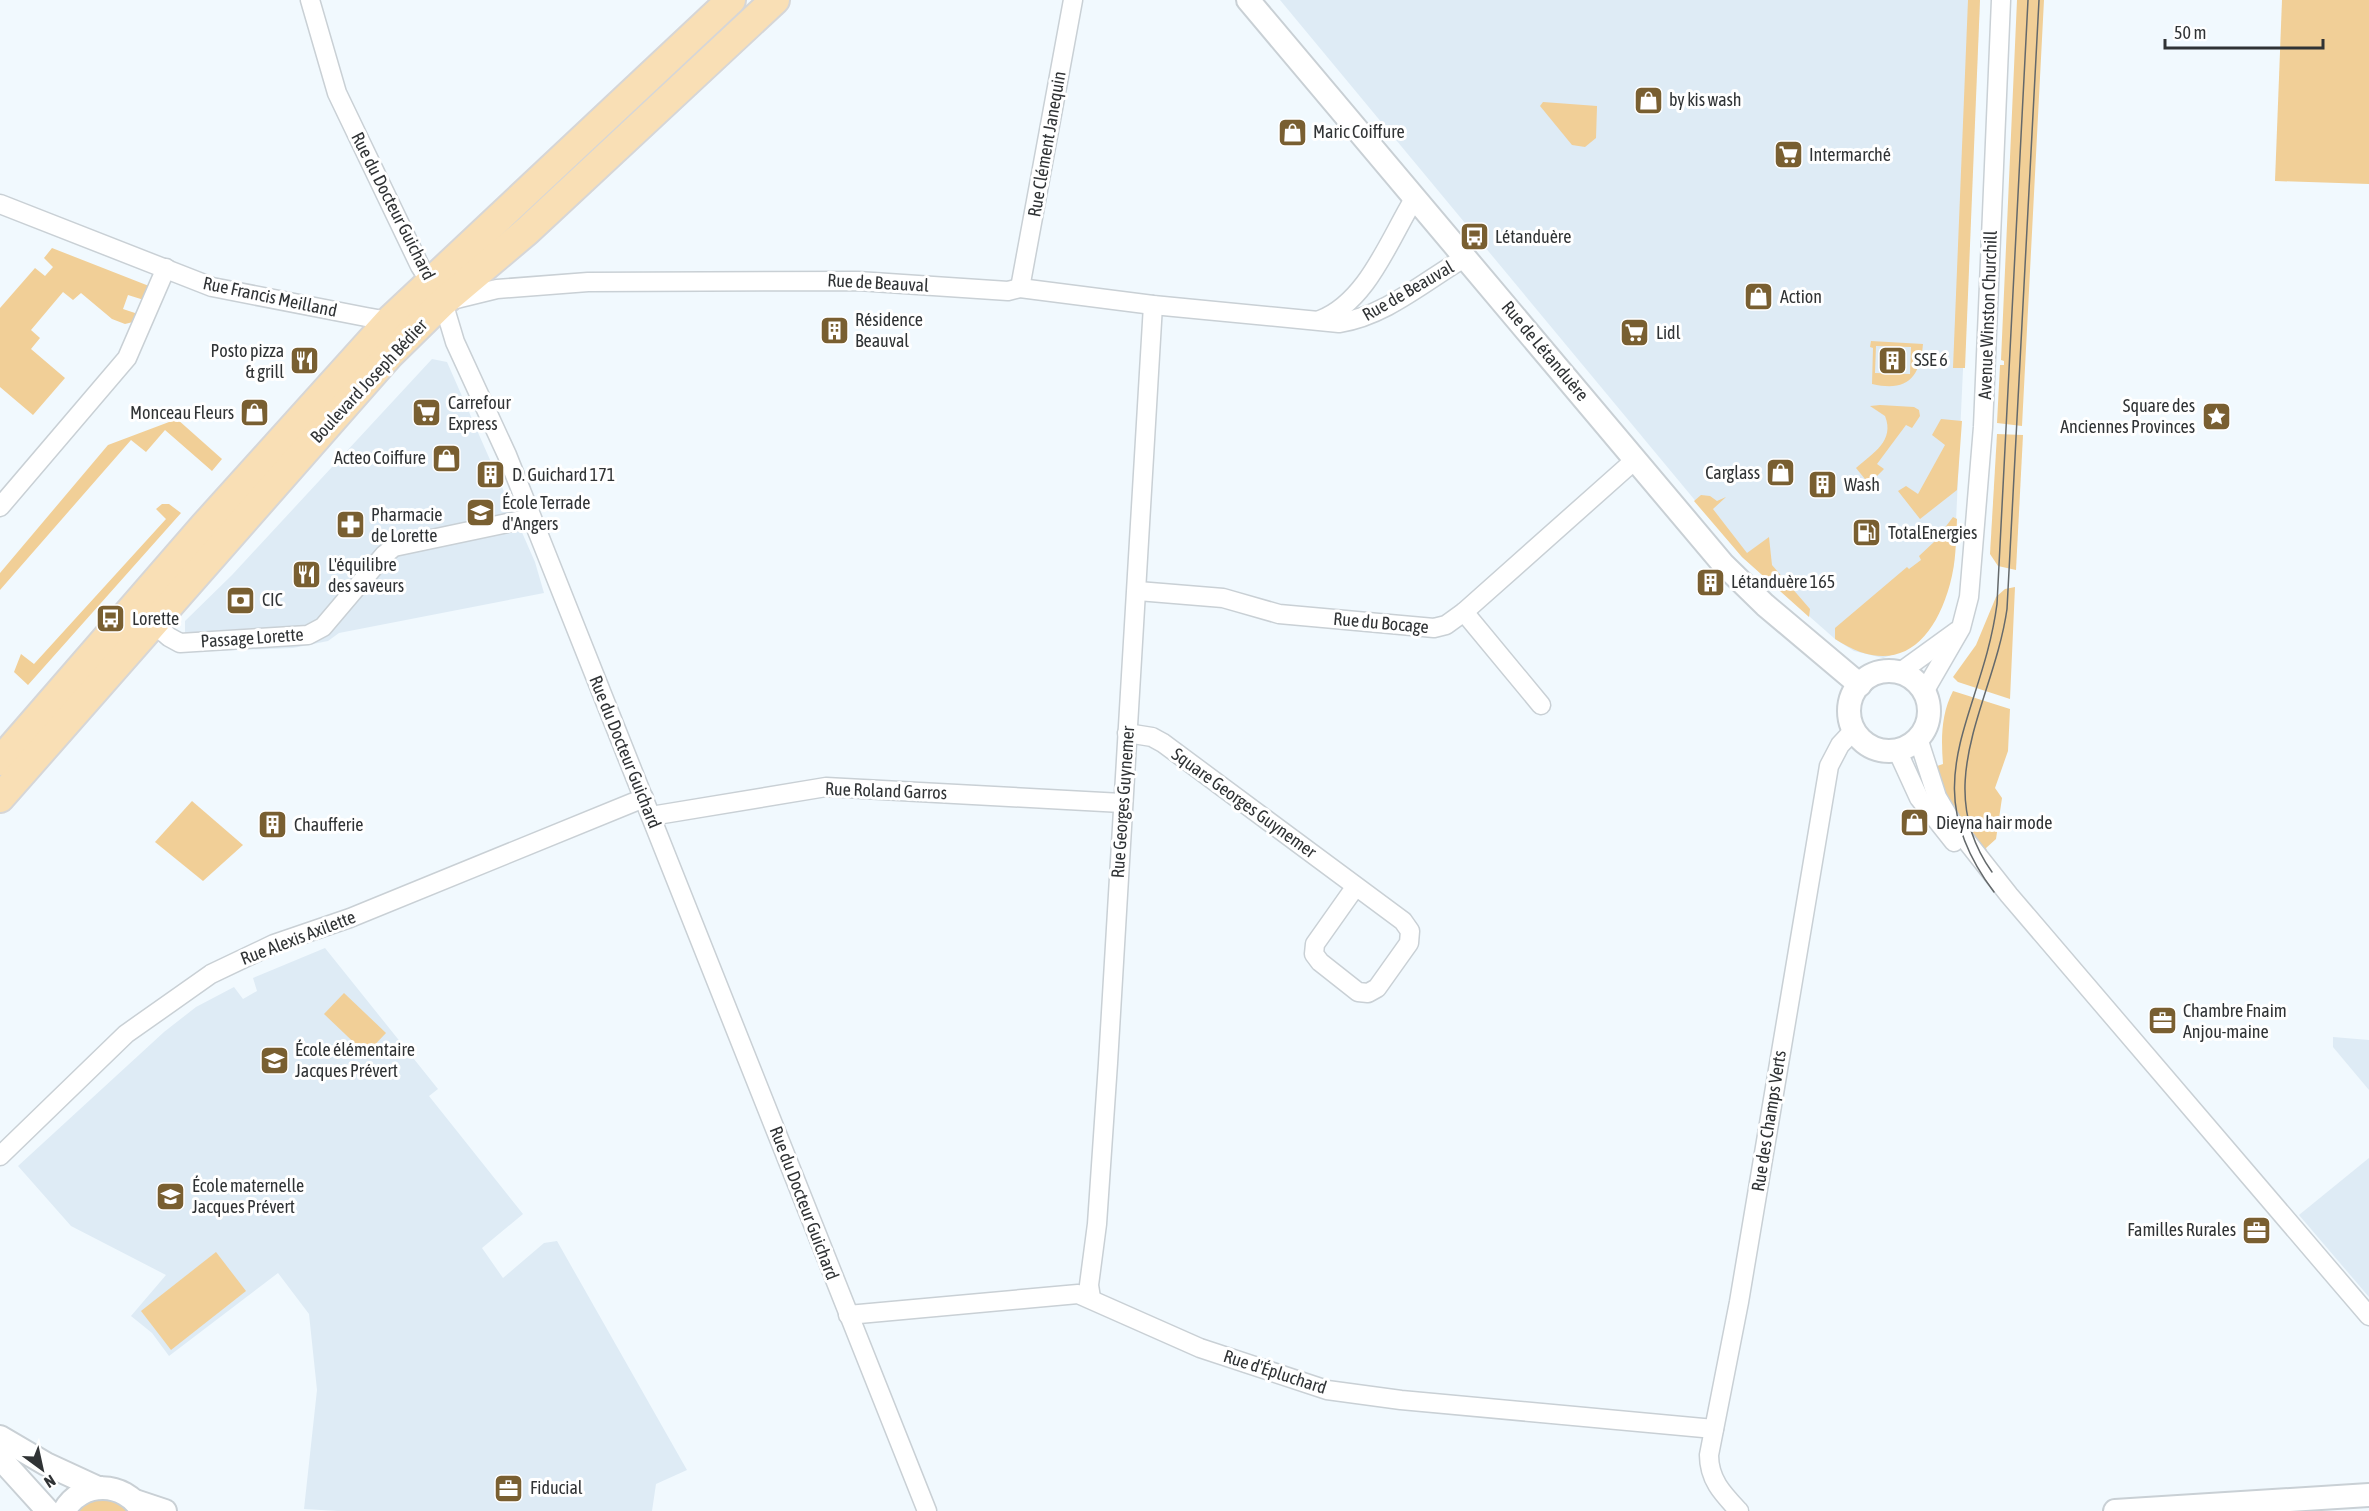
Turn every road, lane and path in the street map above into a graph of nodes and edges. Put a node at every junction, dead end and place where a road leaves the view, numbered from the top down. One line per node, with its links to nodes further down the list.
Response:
1 (310, 0): 12 (street, Rue du Docteur Guichard)
2 (731, 0): 12 (main road, Boulevard Joseph Bédier)
3 (775, 0): 12 (main road, Boulevard Joseph Bédier)
4 (1073, 0): 11 (street, Rue Clément Janequin)
5 (1248, 0): 7 (street, Rue de Létanduère)
6 (2001, 0): 22 (street, Avenue Winston Churchill)
7 (1414, 199): 9 (street, Rue de Létanduère); 15 (street, Rue de Beauval)
8 (0, 204): 10 (street, Rue Francis Meilland)
9 (1466, 257): 15 (street, Rue de Beauval); 16 (street, Rue de Létanduère)
10 (166, 268): 14 (street, Rue Francis Meilland); 17 (street)
11 (1020, 288): 12 (street, Rue de Beauval); 13 (street, Rue de Beauval)
12 (437, 292): 14 (main road, Boulevard Joseph Bédier); 18 (street, Rue du Docteur Guichard); 21 (main road, Boulevard Joseph Bédier)
13 (1153, 306): 15 (street, Rue de Beauval); 19 (street, Rue Georges Guynemer)
14 (389, 321): 31 (main road, Boulevard Joseph Bédier)
15 (1313, 323)
16 (1636, 459): 20 (street, Rue du Bocage); 24 (street, Rue de Létanduère)
17 (0, 507)
18 (531, 518): 21 (street, Passage Lorette); 33 (street, Rue du Docteur Guichard)
19 (1138, 591): 20 (street, Rue du Bocage); 28 (street, Rue Georges Guynemer)
20 (1464, 612): 26 (street)
21 (154, 624): 32 (main road, Boulevard Joseph Bédier)
22 (1961, 628): 23 (street); 25 (street, Avenue Winston Churchill)
23 (1899, 673): 24 (street); 25 (street)
24 (1860, 685): 27 (street)
25 (1924, 692): 29 (street)
26 (1541, 705)
27 (1854, 730): 30 (street); 42 (street, Rue des Champs Verts)
28 (1127, 733): 34 (street, Rue Georges Guynemer); 36 (street, Square Georges Guynemer)
29 (1918, 738): 30 (street); 41 (street)
30 (1897, 750): 37 (street)
31 (0, 761)
32 (0, 798)
33 (644, 798): 35 (street, Rue du Docteur Guichard); 38 (street, Rue Alexis Axilette)
34 (1122, 803): 35 (street, Rue Roland Garros); 39 (street, Rue Georges Guynemer)
35 (651, 816): 40 (street, Rue du Docteur Guichard)
36 (1356, 886): 36 (street, Square Georges Guynemer)
37 (1994, 892)
38 (0, 1156)
39 (1091, 1298): 40 (street, Rue d'Épluchard); 42 (street, Rue d'Épluchard)
40 (849, 1315): 52 (street, Rue du Docteur Guichard)
41 (2369, 1316)
42 (1714, 1429): 53 (street, Rue des Champs Verts)
43 (0, 1437): 45 (street)
44 (0, 1458): 49 (street)
45 (98, 1488): 47 (street); 50 (street)
46 (2369, 1495): 48 (street)
47 (139, 1506): 51 (street)
48 (2154, 1510): 54 (street)
49 (48, 1511)
50 (64, 1511)
51 (165, 1511)
52 (927, 1511)
53 (1739, 1511)
54 (2115, 1511)

